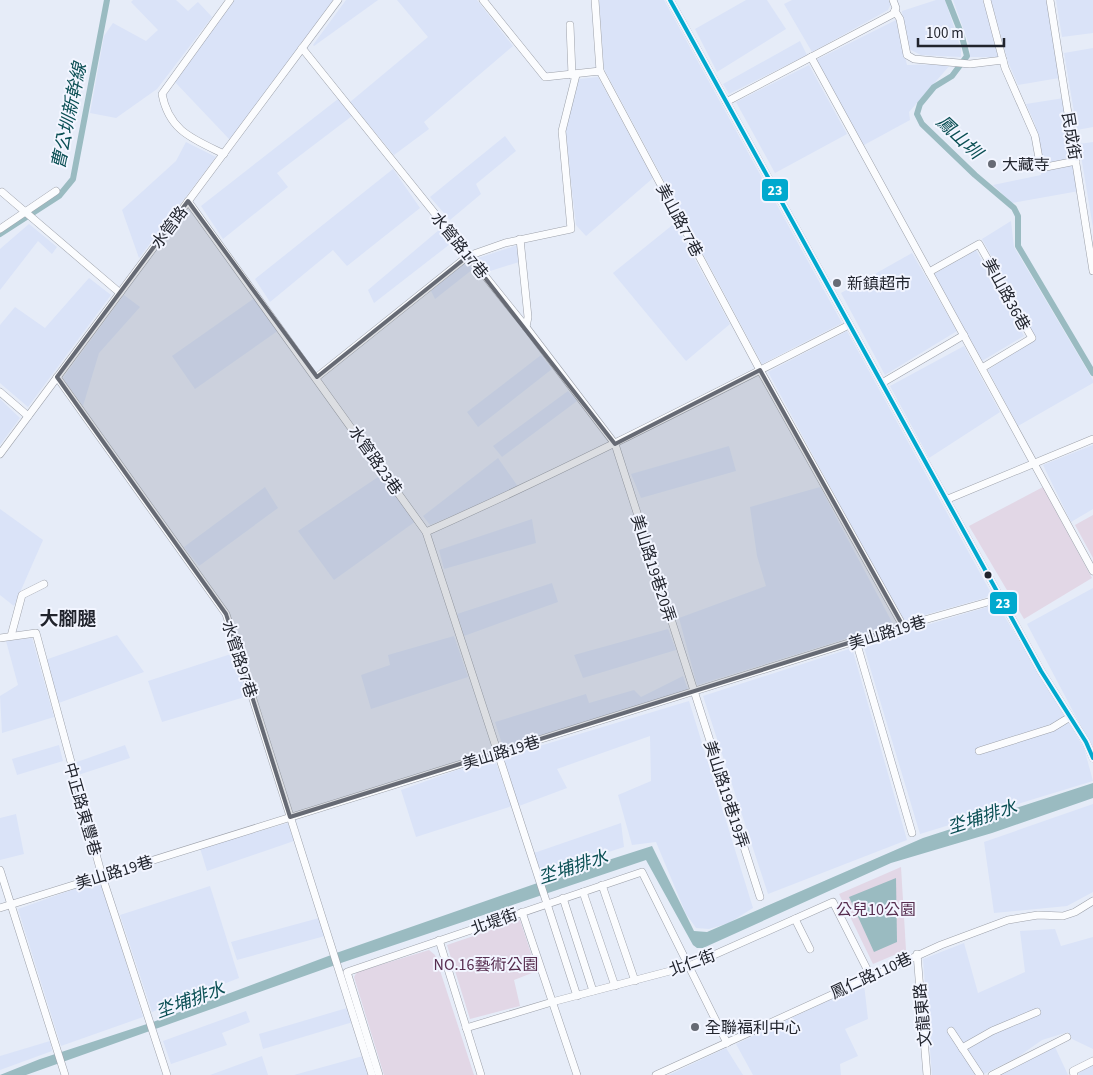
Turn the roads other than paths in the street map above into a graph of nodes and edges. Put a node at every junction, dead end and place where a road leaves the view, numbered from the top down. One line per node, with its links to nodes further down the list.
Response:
1 (230, 0): 17 (street)
2 (338, 0): 11 (street, 水管路)
3 (483, 0): 15 (street)
4 (595, 0): 14 (street, 美山路77巷)
5 (670, 0): 16 (street)
6 (893, 0): 9 (street)
7 (987, 0): 13 (street)
8 (1050, 0): 18 (street, 民成街)
9 (895, 11): 12 (street); 13 (street)
10 (570, 25): 15 (street)
11 (302, 48): 17 (street, 水管路); 25 (street, 水管路17巷)
12 (810, 57): 16 (street); 26 (street)
13 (1003, 60): 18 (street)
14 (600, 71): 15 (street); 33 (street, 美山路77巷)
15 (574, 75): 24 (street)
16 (726, 102): 29 (street)
17 (224, 154): 21 (street, 水管路)
18 (1076, 161): 27 (street, 民成街)
19 (56, 191): 22 (street)
20 (2, 192): 22 (street)
21 (188, 201): 28 (street, 水管路); 35 (street, 水管路23巷)
22 (26, 213): 23 (street); 28 (street)
23 (0, 229)
24 (520, 239): 25 (street); 30 (street)
25 (468, 256): 30 (street, 水管路17巷); 35 (street)
26 (929, 272): 31 (street); 32 (street, 美山路36巷)
27 (1093, 272)
28 (120, 293): 34 (street, 水管路)
29 (850, 326): 33 (street); 36 (street)
30 (526, 327): 40 (street, 水管路17巷)
31 (964, 336): 32 (street); 36 (street)
32 (982, 368): 42 (street)
33 (760, 370): 40 (street); 48 (street, 美山路77巷)
34 (57, 377): 38 (street, 水管路); 57 (street, 水管路97巷)
35 (317, 378): 44 (street, 水管路23巷)
36 (882, 383): 43 (street)
37 (0, 392): 38 (street)
38 (28, 416): 41 (street, 水管路)
39 (1093, 439): 42 (street)
40 (615, 444): 44 (street); 52 (street, 美山路19巷20弄)
41 (0, 454)
42 (1035, 463): 43 (street); 45 (street)
43 (948, 499): 47 (street)
44 (426, 532): 55 (street, 水管路23巷)
45 (1093, 571)
46 (44, 584): 49 (street)
47 (1002, 598): 48 (street, 美山路19巷); 53 (street)
48 (903, 626): 51 (street, 美山路19巷)
49 (11, 636): 50 (street, 中正路東豐巷); 60 (street, 中正路東豐巷)
50 (0, 638)
51 (856, 641): 52 (street, 美山路19巷); 58 (street)
52 (693, 691): 55 (street, 美山路19巷); 63 (street, 美山路19巷19弄)
53 (1070, 717): 54 (street); 56 (street)
54 (978, 751)
55 (496, 753): 57 (street, 美山路19巷); 65 (street, 水管路23巷)
56 (1093, 758)
57 (290, 817): 60 (street, 美山路19巷); 75 (street, 水管路97巷)
58 (912, 833)
59 (0, 870): 67 (street)
60 (102, 876): 67 (street, 美山路19巷); 90 (street, 中正路東豐巷)
61 (602, 885): 62 (street, 北堤街); 74 (street, 北堤街); 77 (street)
62 (583, 892): 64 (street, 北堤街); 78 (street)
63 (760, 897)
64 (562, 898): 65 (street, 北堤街); 79 (street)
65 (546, 901): 69 (street, 北堤街); 80 (street, 水管路23巷)
66 (1093, 901): 73 (street, 鳳仁路110巷)
67 (10, 905): 68 (street, 美山路19巷); 89 (street)
68 (0, 908)
69 (522, 912): 71 (street, 北堤街); 81 (street)
70 (795, 919): 72 (street); 74 (street, 北仁街); 76 (street, 北仁街)
71 (439, 940): 75 (street, 北堤街); 83 (street)
72 (810, 949)
73 (917, 954): 76 (street, 鳳仁路110巷); 96 (street, 文龍東路)
74 (689, 966): 77 (street, 北仁街); 86 (street)
75 (344, 972): 91 (street); 92 (street)
76 (870, 975): 86 (street, 鳳仁路110巷)
77 (635, 981): 78 (street, 北仁街)
78 (615, 986): 79 (street, 北仁街)
79 (593, 992): 80 (street, 北仁街)
80 (577, 996): 81 (street, 北仁街)
81 (552, 1002): 83 (street, 北仁街); 94 (street)
82 (1037, 1012): 87 (street)
83 (466, 1028): 93 (street)
84 (951, 1031): 87 (street)
85 (1067, 1037): 98 (street)
86 (727, 1044): 95 (street, 鳳仁路110巷)
87 (962, 1048): 97 (street)
88 (1093, 1061): 99 (street)
89 (65, 1073)
90 (167, 1075)
91 (372, 1075)
92 (379, 1075)
93 (481, 1075)
94 (577, 1075)
95 (656, 1075)
96 (927, 1075)
97 (980, 1075)
98 (992, 1075)
99 (1074, 1075)

